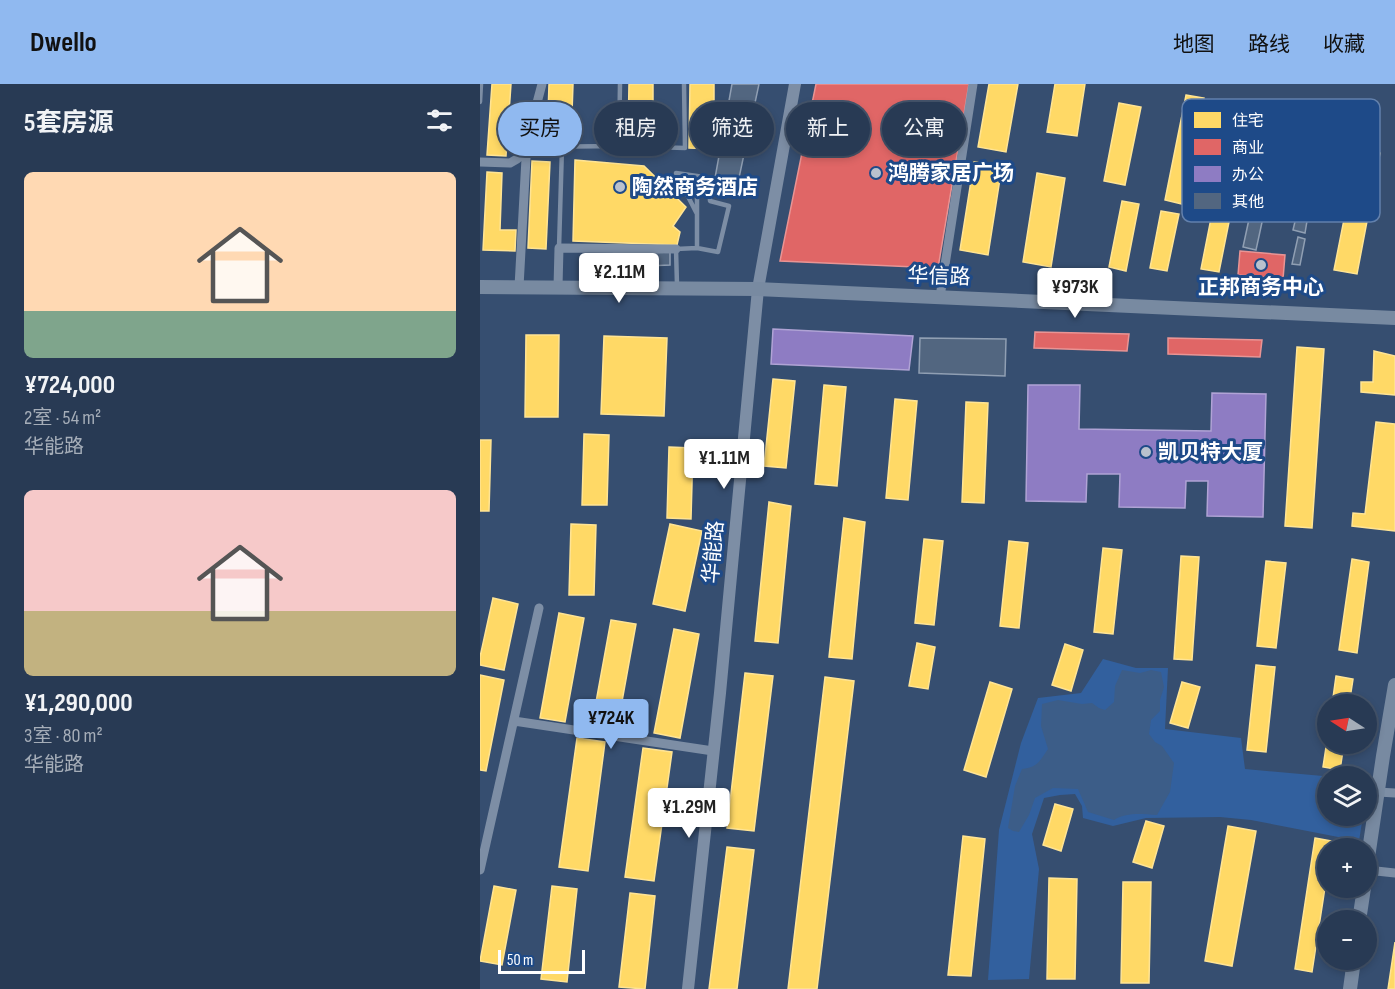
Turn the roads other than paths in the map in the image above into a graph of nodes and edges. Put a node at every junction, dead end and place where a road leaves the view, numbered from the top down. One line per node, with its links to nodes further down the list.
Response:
1 (482, 84): 7 (lane)
2 (542, 84): 8 (street)
3 (620, 84): 9 (lane)
4 (684, 84): 10 (lane)
5 (795, 84): 24 (street, 华能路)
6 (973, 84): 25 (street)
7 (480, 102)
8 (537, 102)
9 (620, 102)
10 (678, 148)
11 (520, 156): 14 (street)
12 (526, 156): 21 (street)
13 (562, 156): 17 (lane)
14 (480, 162)
15 (697, 176): 16 (lane); 16 (lane); 18 (lane)
16 (697, 214): 18 (lane)
17 (559, 248): 19 (street); 22 (street)
18 (697, 248): 19 (lane)
19 (676, 249): 23 (lane)
20 (480, 287): 21 (main road, 华信路)
21 (519, 287): 22 (main road, 华信路)
22 (558, 287): 23 (main road, 华信路)
23 (677, 288): 24 (main road, 华信路)
24 (758, 289): 25 (main road, 华信路); 30 (street, 华能路)
25 (940, 297): 26 (main road, 华信路)
26 (1395, 318)
27 (539, 608): 29 (street)
28 (1395, 685): 31 (main road)
29 (514, 721): 30 (street); 34 (street)
30 (713, 751): 39 (street, 华能路)
31 (1378, 792): 32 (street); 33 (main road)
32 (1395, 793)
33 (1372, 838)
34 (483, 842): 35 (street)
35 (480, 870)
36 (1377, 871): 37 (street)
37 (1395, 873)
38 (1353, 970): 40 (main road)
39 (688, 989)
40 (1350, 989)

